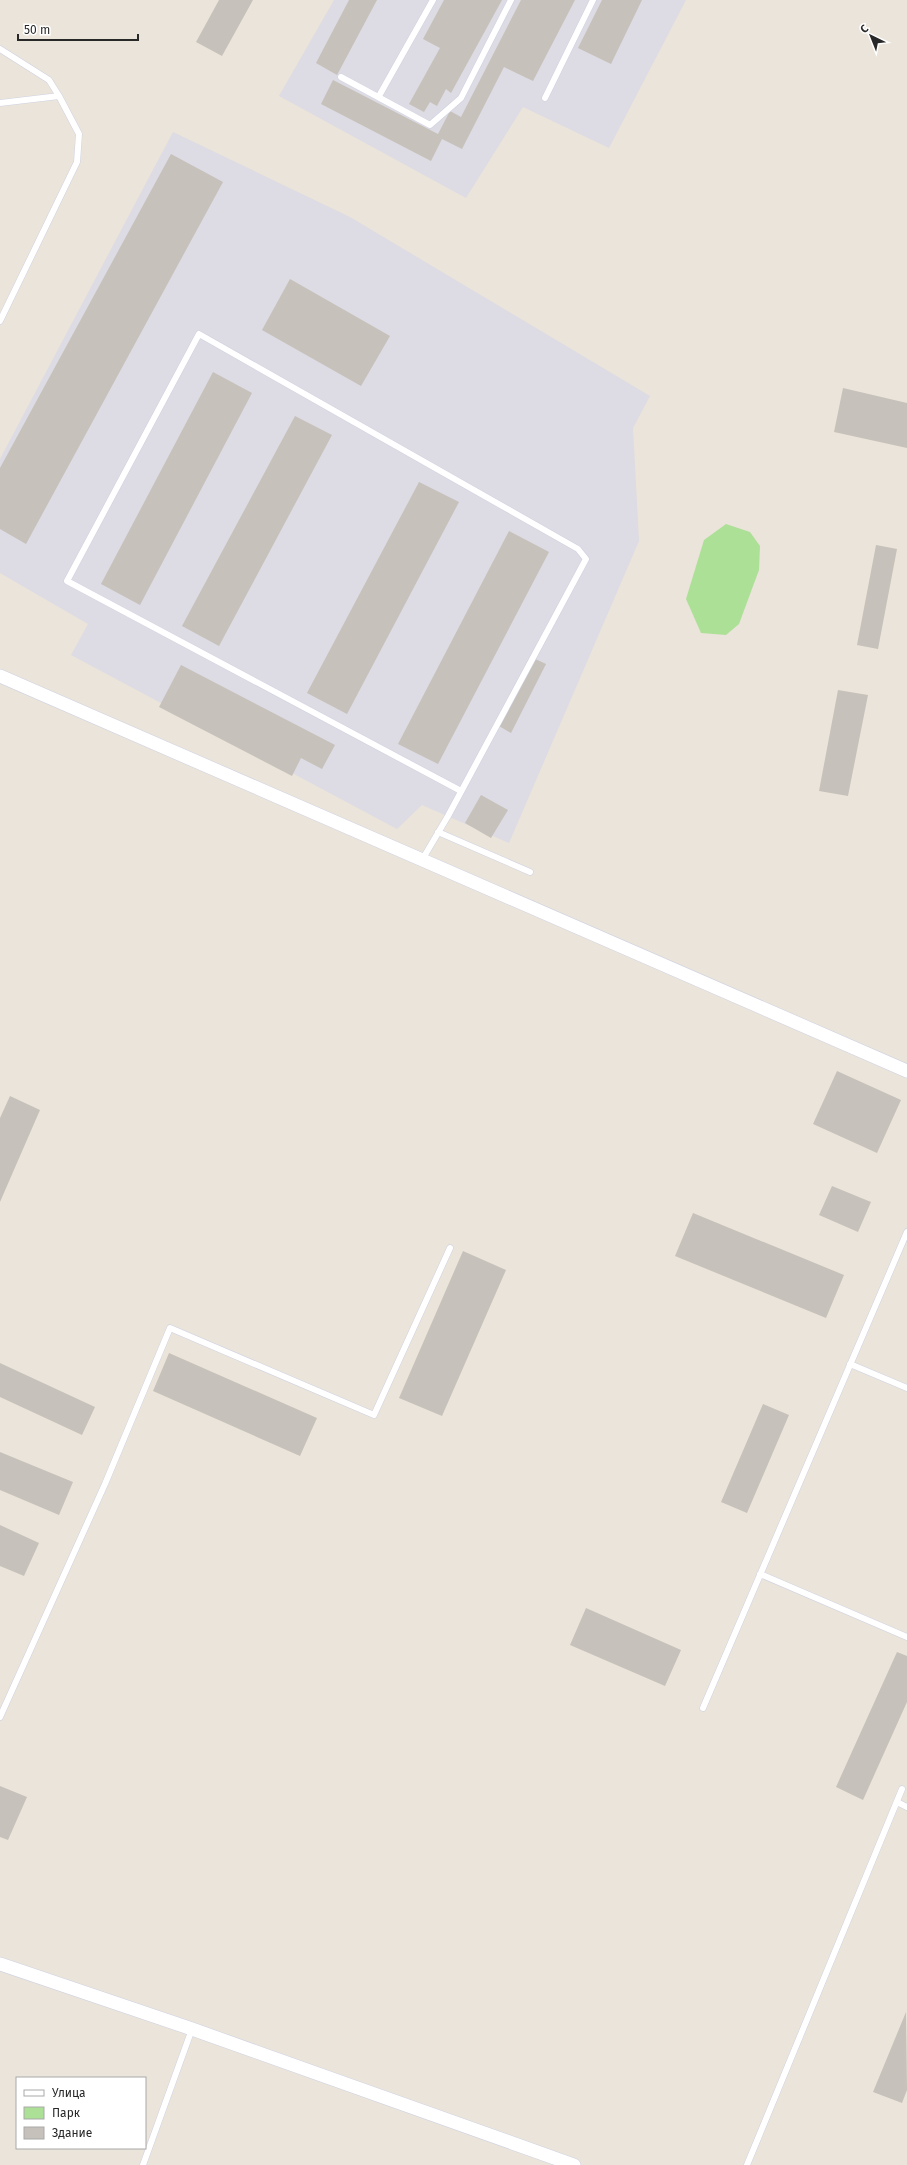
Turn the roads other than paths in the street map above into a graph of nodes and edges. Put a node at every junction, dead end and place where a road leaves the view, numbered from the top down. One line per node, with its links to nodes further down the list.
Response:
1 (433, 0): 7 (lane)
2 (511, 0): 7 (lane)
3 (593, 0): 8 (lane)
4 (0, 49): 6 (lane)
5 (341, 77): 7 (lane)
6 (59, 96): 9 (lane); 10 (lane)
7 (379, 96)
8 (545, 98)
9 (0, 103)
10 (0, 321)
11 (0, 676): 14 (street)
12 (461, 792): 12 (lane); 13 (lane)
13 (438, 832): 14 (lane); 15 (lane)
14 (422, 860): 16 (street)
15 (530, 872)
16 (907, 1071)
17 (907, 1232): 19 (lane)
18 (450, 1248): 24 (lane)
19 (850, 1364): 20 (lane); 21 (lane)
20 (907, 1388)
21 (760, 1574): 22 (lane); 23 (lane)
22 (907, 1637)
23 (703, 1708)
24 (0, 1717)
25 (902, 1789): 26 (lane)
26 (897, 1802): 27 (lane); 32 (lane)
27 (907, 1807)
28 (0, 1964): 29 (street)
29 (192, 2030): 30 (lane); 31 (street)
30 (143, 2165)
31 (574, 2165)
32 (747, 2165)

